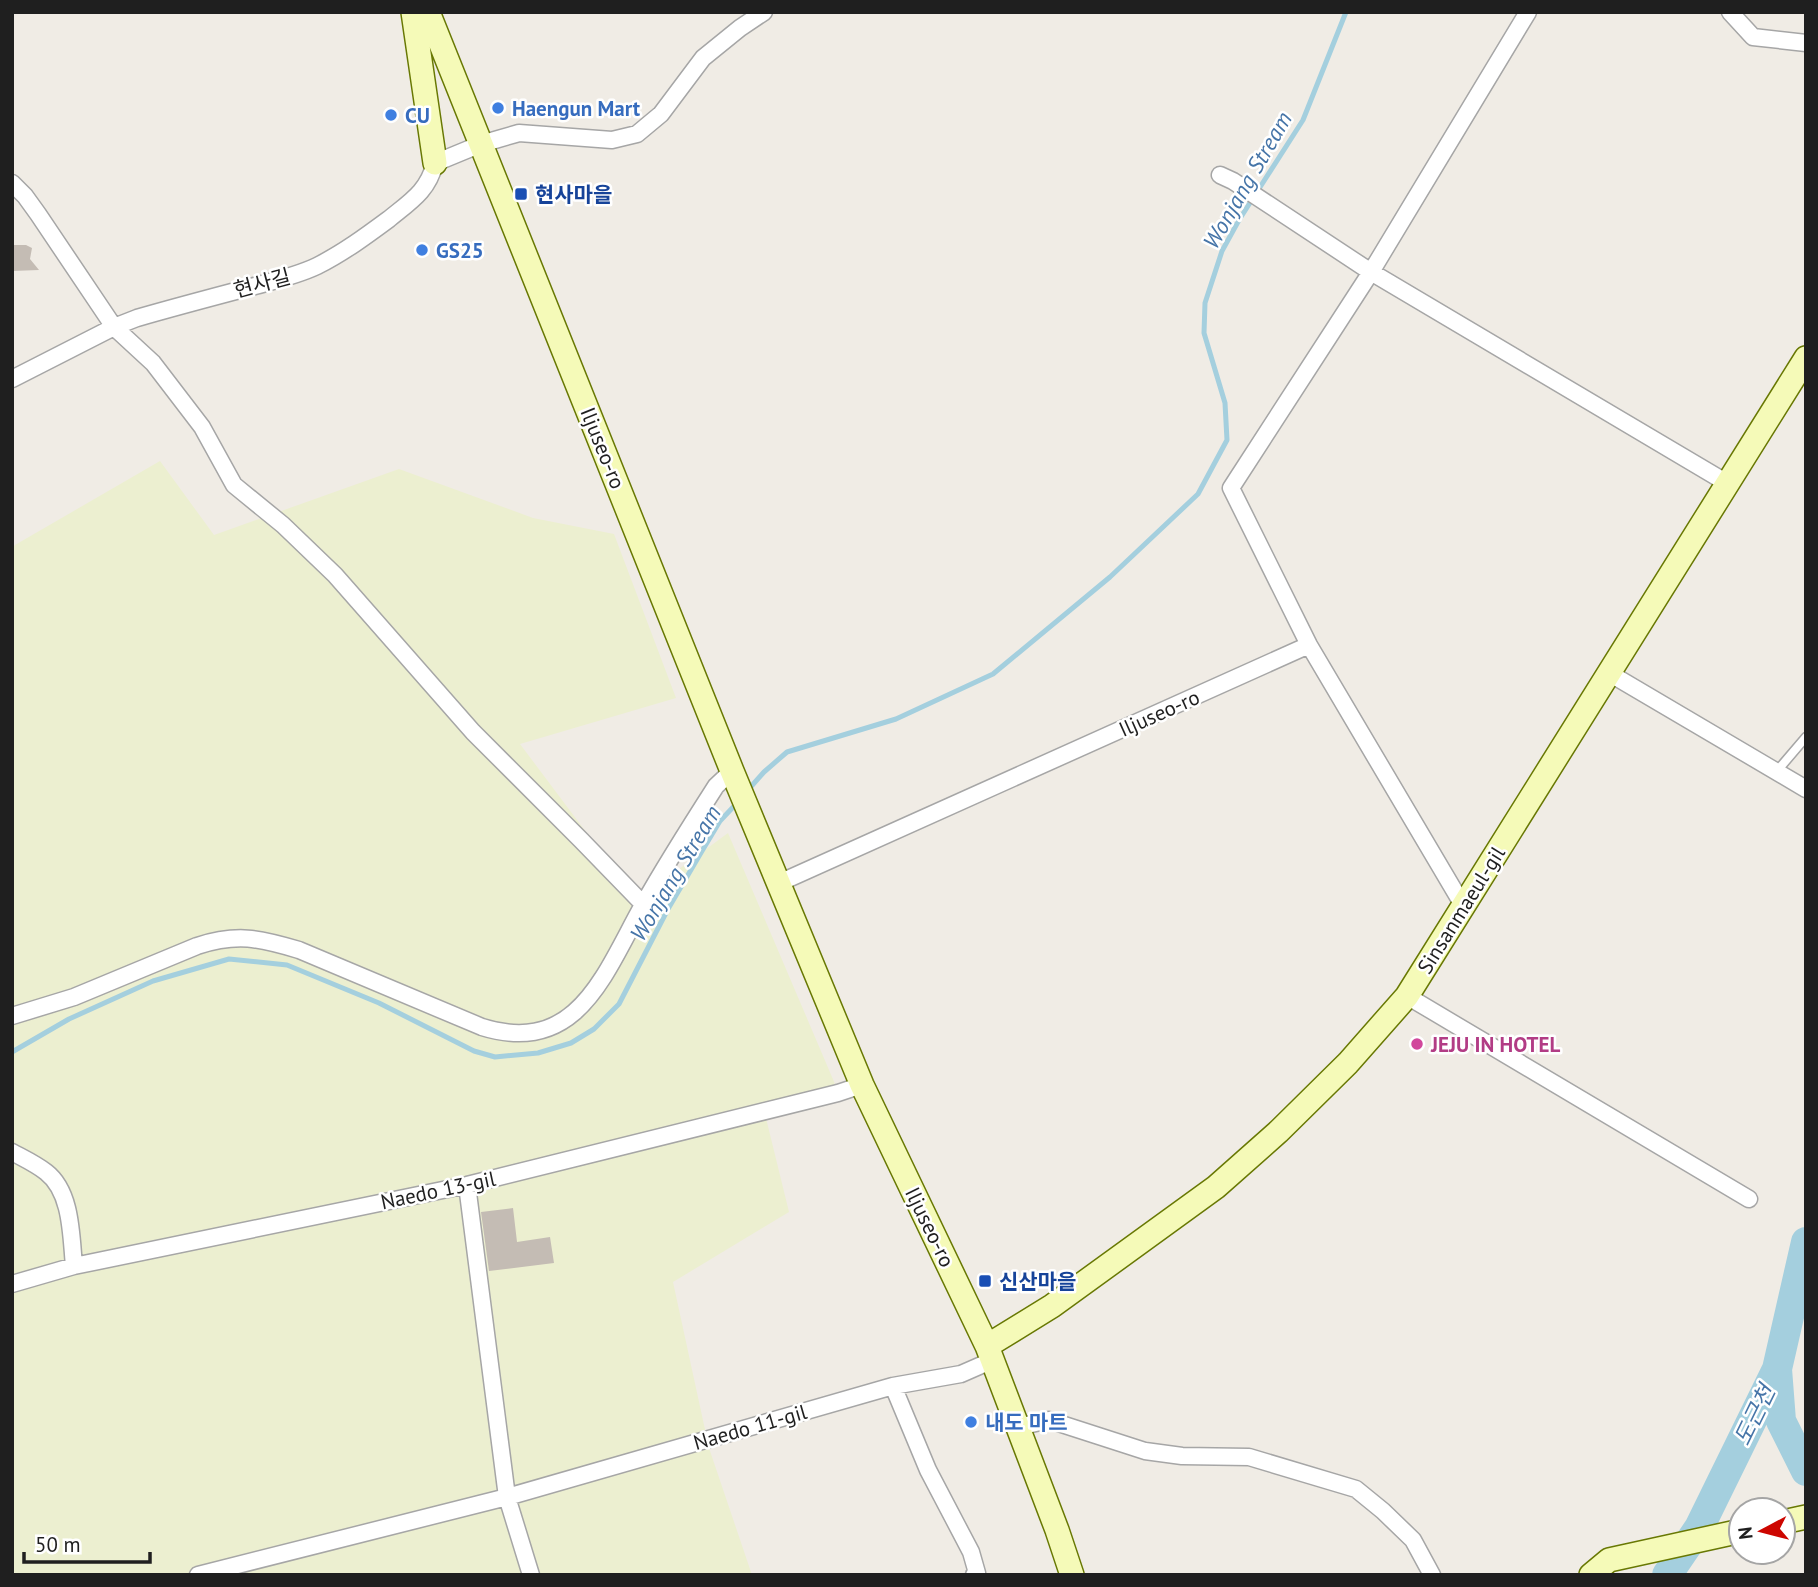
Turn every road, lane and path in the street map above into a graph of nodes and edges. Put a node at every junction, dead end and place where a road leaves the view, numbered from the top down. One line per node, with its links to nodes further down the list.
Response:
1 (413, 12): 8 (main road)
2 (428, 12): 7 (main road, Iljuseo-ro)
3 (764, 12): 7 (street)
4 (1528, 12): 11 (street)
5 (1731, 12): 6 (street)
6 (1806, 43)
7 (481, 144): 8 (street); 20 (main road, Iljuseo-ro)
8 (435, 163): 12 (street, 현사길)
9 (1227, 178): 11 (street)
10 (12, 183): 12 (street)
11 (1371, 272): 15 (street); 16 (street)
12 (114, 327): 14 (street, 현사길); 23 (street)
13 (1806, 358): 15 (main road, Sinsanmaeul-gil)
14 (12, 379)
15 (1727, 483): 17 (main road, Sinsanmaeul-gil)
16 (1310, 645): 22 (street, Iljuseo-ro); 24 (street)
17 (1609, 673): 19 (street); 24 (main road, Sinsanmaeul-gil)
18 (1806, 737): 19 (lane)
19 (1777, 771): 21 (street)
20 (735, 778): 22 (main road, Iljuseo-ro); 23 (street)
21 (1806, 789)
22 (779, 883): 27 (main road, Iljuseo-ro)
23 (643, 904): 26 (street)
24 (1464, 907): 25 (main road, Sinsanmaeul-gil)
25 (1407, 996): 30 (street); 33 (main road, Sinsanmaeul-gil)
26 (12, 1016)
27 (862, 1085): 29 (street, Naedo 13-gil); 33 (main road, Iljuseo-ro)
28 (12, 1152): 31 (street)
29 (467, 1185): 31 (street, Naedo 13-gil); 36 (street)
30 (1749, 1199)
31 (74, 1266): 32 (street, Naedo 13-gil)
32 (12, 1284)
33 (990, 1353): 34 (street, Naedo 11-gil); 35 (main road, Iljuseo-ro)
34 (892, 1386): 36 (street, Naedo 11-gil); 38 (street)
35 (1018, 1427): 41 (main road, Iljuseo-ro); 42 (street)
36 (507, 1497): 39 (street, Naedo 11-gil); 40 (street)
37 (1727, 1534): 43 (main road)
38 (975, 1574)
39 (198, 1575)
40 (531, 1575)
41 (1072, 1575)
42 (1432, 1575)
43 (1591, 1575)

